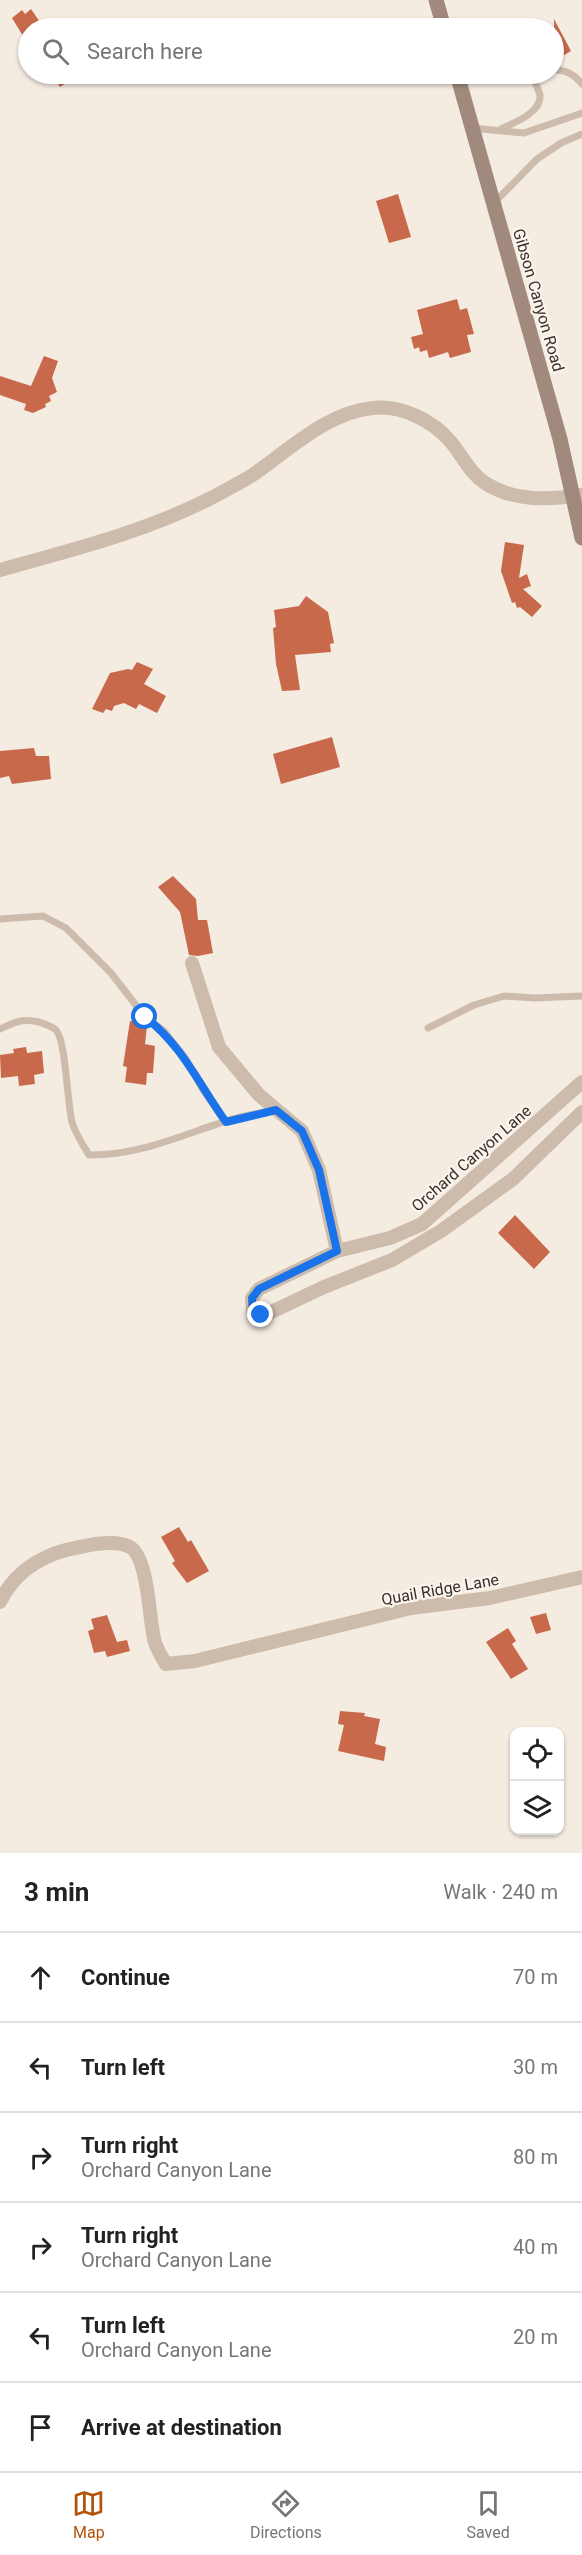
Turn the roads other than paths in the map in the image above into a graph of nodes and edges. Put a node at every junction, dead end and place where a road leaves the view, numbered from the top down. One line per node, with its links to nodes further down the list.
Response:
1 (436, 0): 2 (main road)
2 (441, 18)
3 (564, 70): 6 (lane)
4 (460, 84): 8 (main road, Gibson Canyon Road)
5 (536, 84): 9 (lane)
6 (582, 84)
7 (582, 113): 9 (lane)
8 (472, 128): 9 (lane); 11 (main road, Gibson Canyon Road)
9 (500, 129)
10 (582, 134): 11 (lane)
11 (493, 204): 12 (main road, Gibson Canyon Road)
12 (578, 496): 13 (main road, Gibson Canyon Road); 14 (street)
13 (582, 538)
14 (0, 570)
15 (0, 919): 23 (lane)
16 (192, 963): 21 (street)
17 (582, 996): 18 (lane)
18 (428, 1028)
19 (0, 1029): 23 (lane)
20 (582, 1082): 24 (street, Orchard Canyon Lane)
21 (276, 1110): 23 (lane); 24 (street)
22 (582, 1112): 24 (street, Orchard Canyon Lane)
23 (226, 1122)
24 (337, 1251)
25 (582, 1577): 26 (street, Quail Ridge Lane)
26 (0, 1602)

